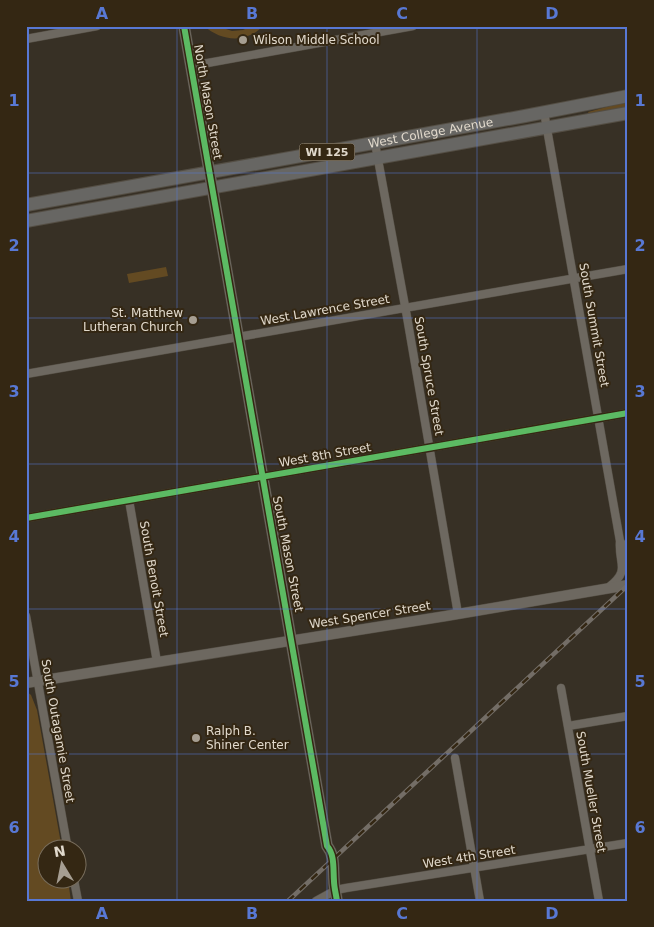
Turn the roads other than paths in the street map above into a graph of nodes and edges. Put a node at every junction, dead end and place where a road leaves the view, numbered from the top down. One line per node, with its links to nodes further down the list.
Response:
1 (97, 26): 4 (street)
2 (184, 26): 5 (main road, North Mason Street)
3 (413, 26): 5 (street)
4 (26, 39)
5 (191, 66): 12 (main road, North Mason Street)
6 (628, 96): 7 (main road, West College Avenue / WI 125)
7 (544, 112): 9 (street, South Summit Street); 10 (main road, West College Avenue / WI 125)
8 (628, 113): 9 (main road, West College Avenue / WI 125)
9 (547, 128): 11 (main road, West College Avenue / WI 125); 16 (street, South Summit Street)
10 (375, 143): 11 (street, South Spruce Street); 12 (main road, West College Avenue / WI 125)
11 (378, 159): 12 (main road, West College Avenue / WI 125); 17 (street, South Spruce Street)
12 (210, 181): 13 (main road, West College Avenue / WI 125); 14 (main road, West College Avenue / WI 125); 18 (main road, South Mason Street)
13 (26, 205)
14 (26, 222)
15 (628, 269): 16 (street, West Lawrence Street)
16 (574, 278): 17 (street, West Lawrence Street); 21 (street, South Summit Street)
17 (406, 308): 18 (street, West Lawrence Street); 22 (street, South Spruce Street)
18 (237, 337): 19 (street, West Lawrence Street); 23 (main road, South Mason Street)
19 (26, 374)
20 (628, 413): 21 (street, West 8th Street)
21 (599, 418): 22 (street, West 8th Street); 26 (street, South Summit Street)
22 (429, 448): 23 (street, West 8th Street); 30 (street, South Spruce Street)
23 (262, 477): 24 (street, West 8th Street); 32 (main road, South Mason Street)
24 (129, 500): 25 (street, West 8th Street); 33 (street, South Benoit Street)
25 (26, 518)
26 (620, 541): 27 (street, South Summit Street); 29 (street, South Summit Street)
27 (628, 560)
28 (628, 585): 29 (street, West Spencer Street)
29 (608, 588): 30 (street, West Spencer Street)
30 (458, 614): 32 (street, West Spencer Street)
31 (26, 616): 34 (street, South Outagamie Street)
32 (292, 640): 33 (street, West Spencer Street); 44 (main road, South Mason Street)
33 (157, 662): 34 (street, West Spencer Street)
34 (38, 681): 35 (street, West Spencer Street); 40 (street, South Outagamie Street)
35 (26, 683)
36 (561, 688): 38 (street, South Mueller Street)
37 (628, 716): 38 (street)
38 (568, 726): 42 (street, South Mueller Street)
39 (455, 758): 43 (street)
40 (66, 840)
41 (628, 843): 42 (street, West 4th Street)
42 (590, 850): 43 (street, West 4th Street); 47 (street, South Mueller Street)
43 (475, 868): 44 (street, West 4th Street); 46 (street)
44 (335, 890): 45 (street, West 4th Street)
45 (316, 901)
46 (480, 901)
47 (599, 901)

